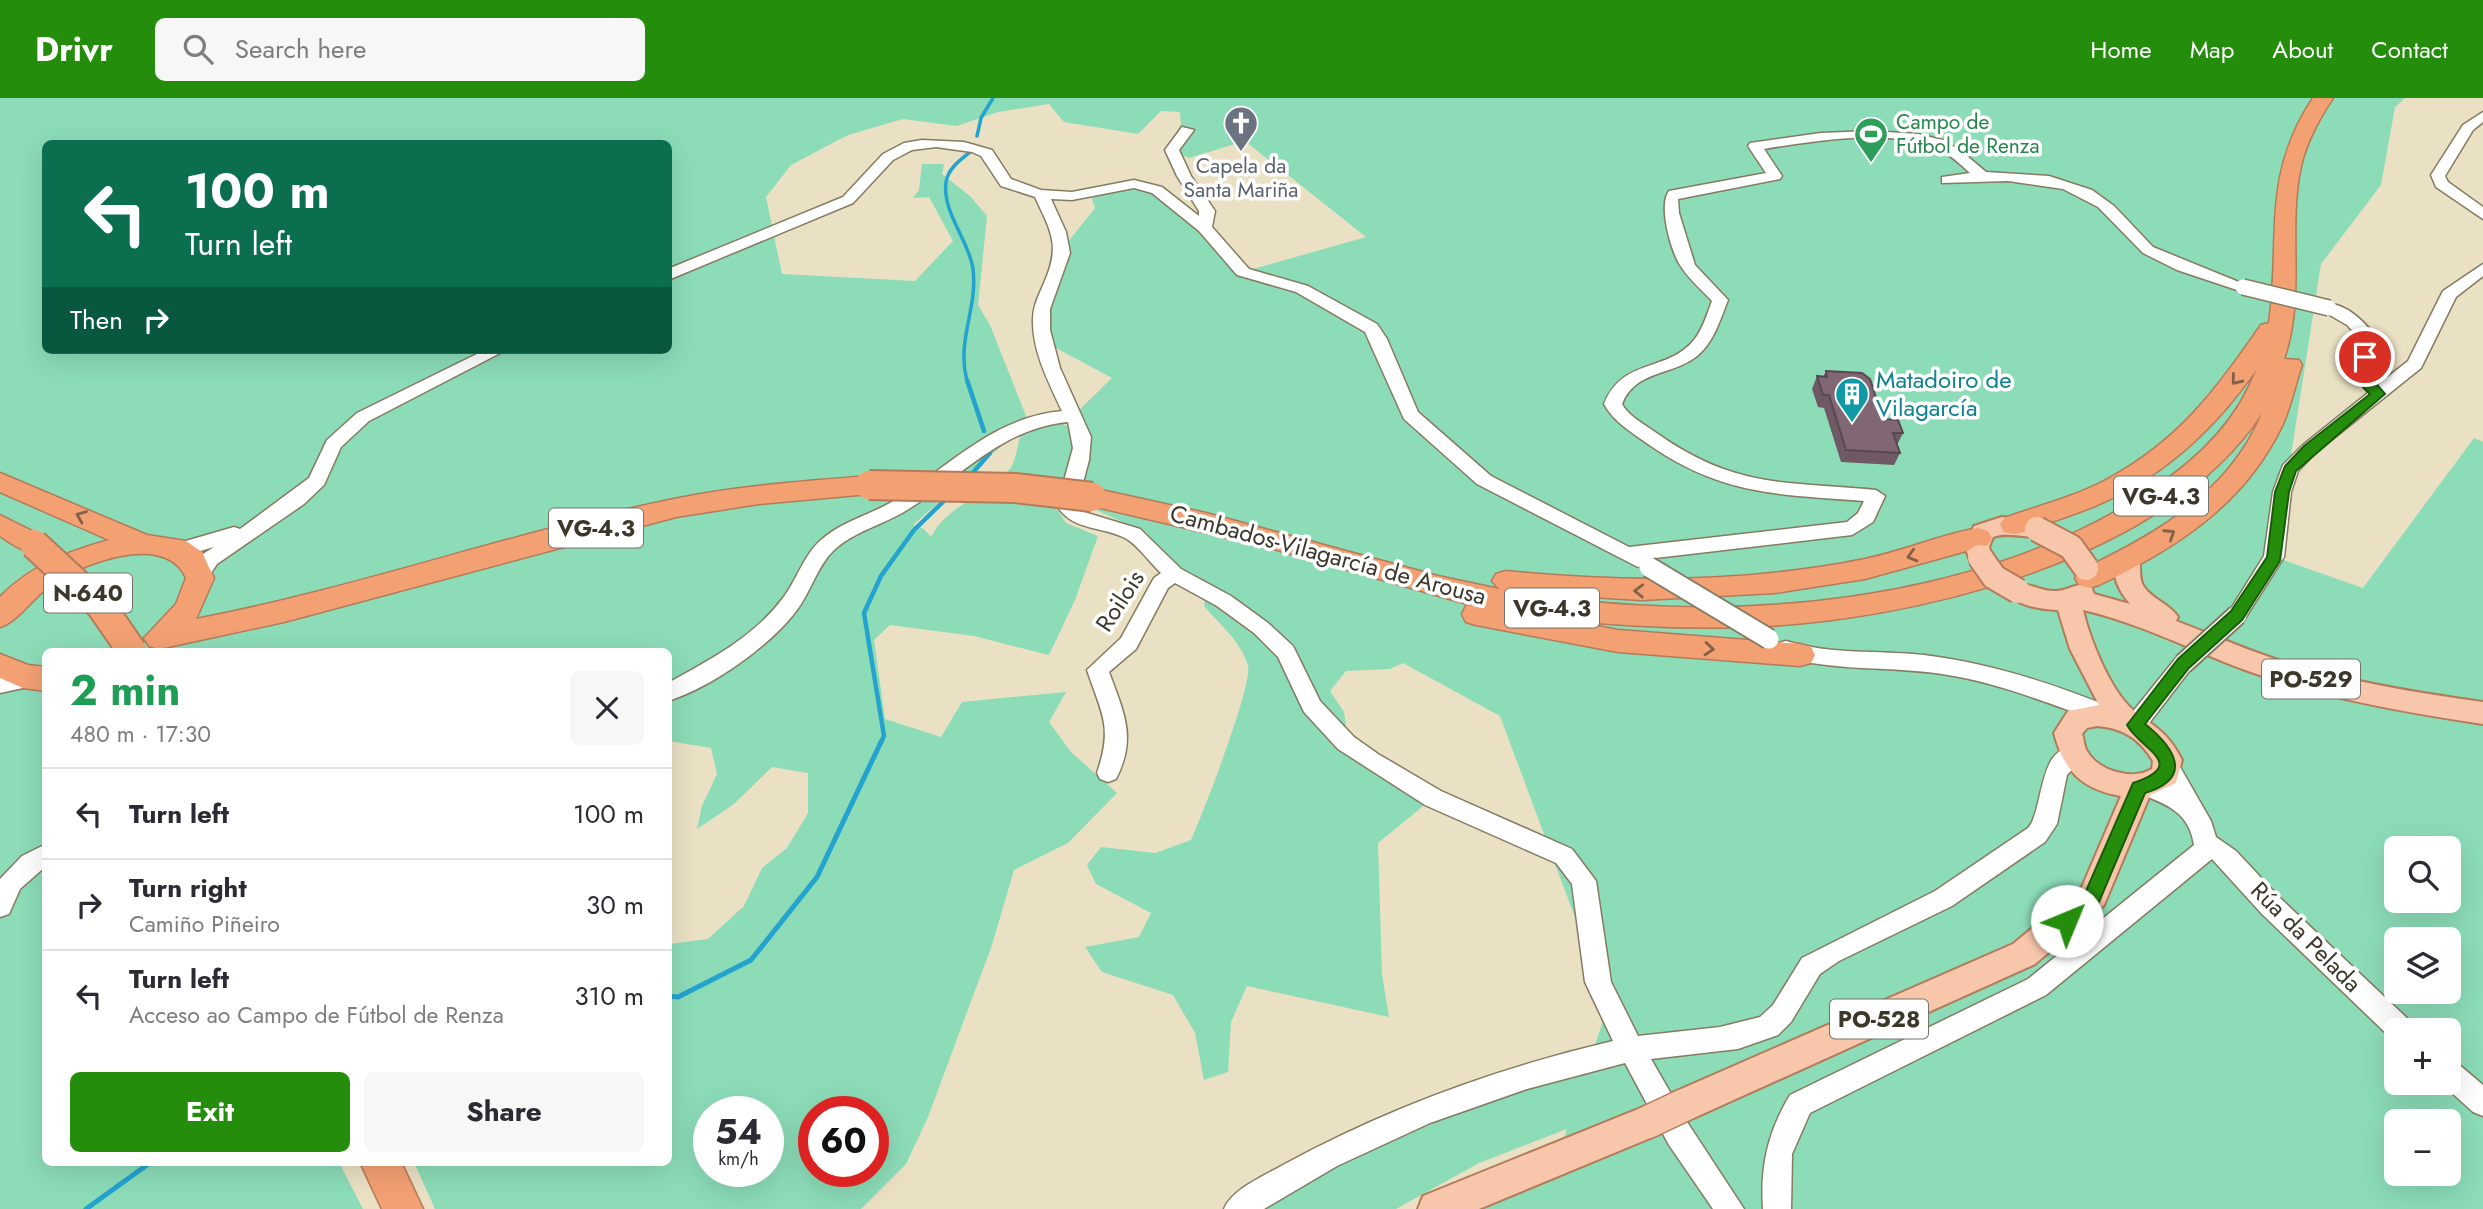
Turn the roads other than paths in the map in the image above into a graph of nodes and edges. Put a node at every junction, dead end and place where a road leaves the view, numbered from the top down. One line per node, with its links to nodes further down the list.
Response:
1 (2323, 98): 11 (highway, Cambados-Vilagarcía de Arousa / VG-4.3)
2 (2483, 116): 7 (street)
3 (1187, 130): 8 (street)
4 (1984, 178): 5 (street); 13 (street, bridge); 23 (street)
5 (1947, 180)
6 (1041, 194): 8 (street); 10 (street); 14 (street)
7 (2483, 214)
8 (1204, 228): 23 (street)
9 (2483, 269): 13 (street)
10 (672, 273)
11 (2286, 303): 17 (highway, Cambados-Vilagarcía de Arousa / VG-4.3); 19 (highway, one-way to 19); 24 (highway, one-way to 11)
12 (490, 354): 16 (street)
13 (2379, 394): 43 (street, bridge)
14 (1073, 416): 26 (street); 41 (street)
15 (0, 482): 20 (highway, one-way to 15)
16 (277, 513): 22 (street); 25 (street)
17 (1170, 513): 21 (highway, one-way to 17); 29 (highway, Cambados-Vilagarcía de Arousa / VG-4.3, bridge); 35 (highway, one-way to 35)
18 (0, 524): 34 (highway, N-640, bridge)
19 (2025, 527): 21 (main road); 27 (main road, bridge)
20 (142, 544): 22 (highway); 31 (highway)
21 (1979, 548): 28 (main road, bridge)
22 (180, 550): 25 (highway)
23 (1628, 554): 35 (street, bridge)
24 (2127, 561): 27 (highway); 40 (main road)
25 (200, 574): 30 (highway)
26 (1174, 574): 46 (street, Roilois); 55 (street)
27 (2081, 585): 28 (main road); 32 (main road); 40 (main road, PO-529)
28 (2025, 594): 32 (main road)
29 (329, 601): 30 (highway, VG-4.3); 33 (highway, VG-4.3)
30 (191, 605): 33 (highway)
31 (0, 617)
32 (2075, 632): 37 (main road)
33 (150, 644)
34 (130, 648)
35 (1801, 655): 43 (street)
36 (0, 665): 38 (highway)
37 (2090, 667): 43 (main road); 43 (main road)
38 (39, 678): 39 (street)
39 (0, 685)
40 (2356, 691): 42 (main road, PO-529)
41 (672, 692)
42 (2483, 713)
43 (2104, 718): 44 (main road); 45 (main road)
44 (2074, 756): 47 (main road); 55 (street)
45 (2168, 766): 48 (main road); 49 (street)
46 (1108, 773)
47 (2098, 777): 48 (main road); 51 (main road, PO-528)
48 (2143, 787): 49 (street); 51 (main road, PO-528)
49 (2194, 813): 50 (street)
50 (2209, 844): 54 (street, Rúa da Pelada); 64 (street)
51 (2113, 851): 58 (main road, PO-528, bridge)
52 (42, 857): 53 (street)
53 (0, 906)
54 (2388, 1018)
55 (1629, 1049): 61 (street); 63 (street)
56 (2461, 1084): 57 (street)
57 (2483, 1103)
58 (1648, 1122): 62 (main road, PO-528)
59 (382, 1166): 60 (highway)
60 (403, 1209)
61 (1238, 1209)
62 (1436, 1209)
63 (1730, 1209)
64 (1777, 1209)

